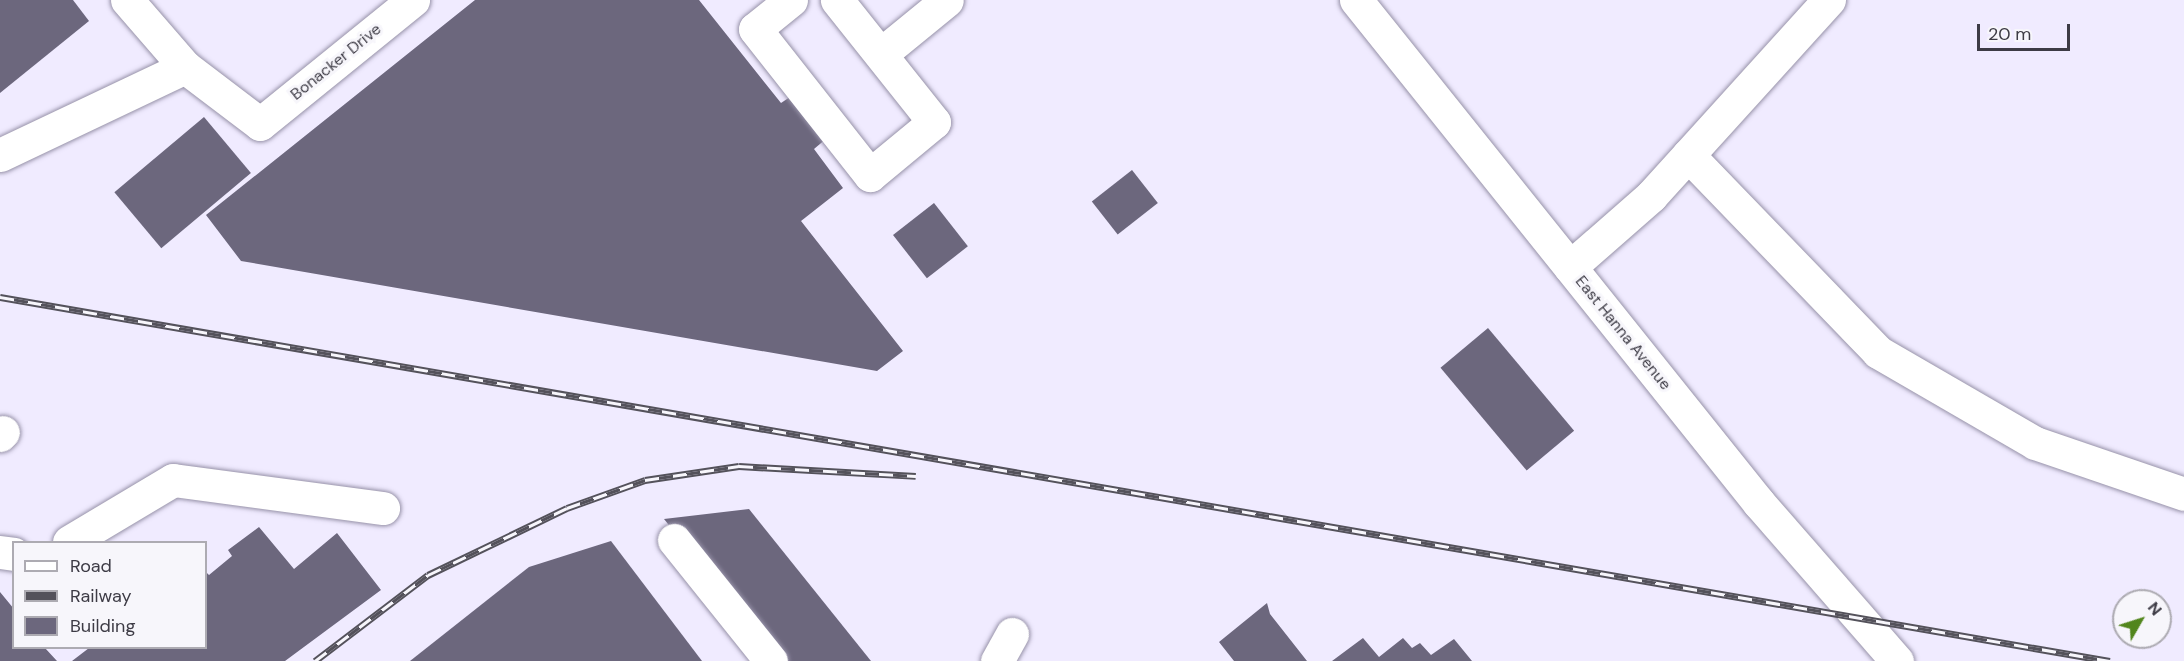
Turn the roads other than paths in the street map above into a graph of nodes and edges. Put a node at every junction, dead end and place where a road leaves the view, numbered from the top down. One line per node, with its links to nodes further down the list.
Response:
1 (127, 0): 9 (street)
2 (413, 0): 9 (street, Bonacker Drive)
3 (791, 0): 8 (street)
4 (837, 0): 8 (street)
5 (1356, 0): 12 (street, East Hanna Avenue)
6 (1829, 0): 11 (street)
7 (926, 7): 8 (street)
8 (881, 54)
9 (185, 67): 10 (street)
10 (0, 155)
11 (1688, 155): 12 (street); 13 (street)
12 (1570, 267): 18 (street, East Hanna Avenue)
13 (2184, 494)
14 (383, 508): 16 (street)
15 (674, 540): 17 (street)
16 (72, 541)
17 (771, 661)
18 (1897, 661)

